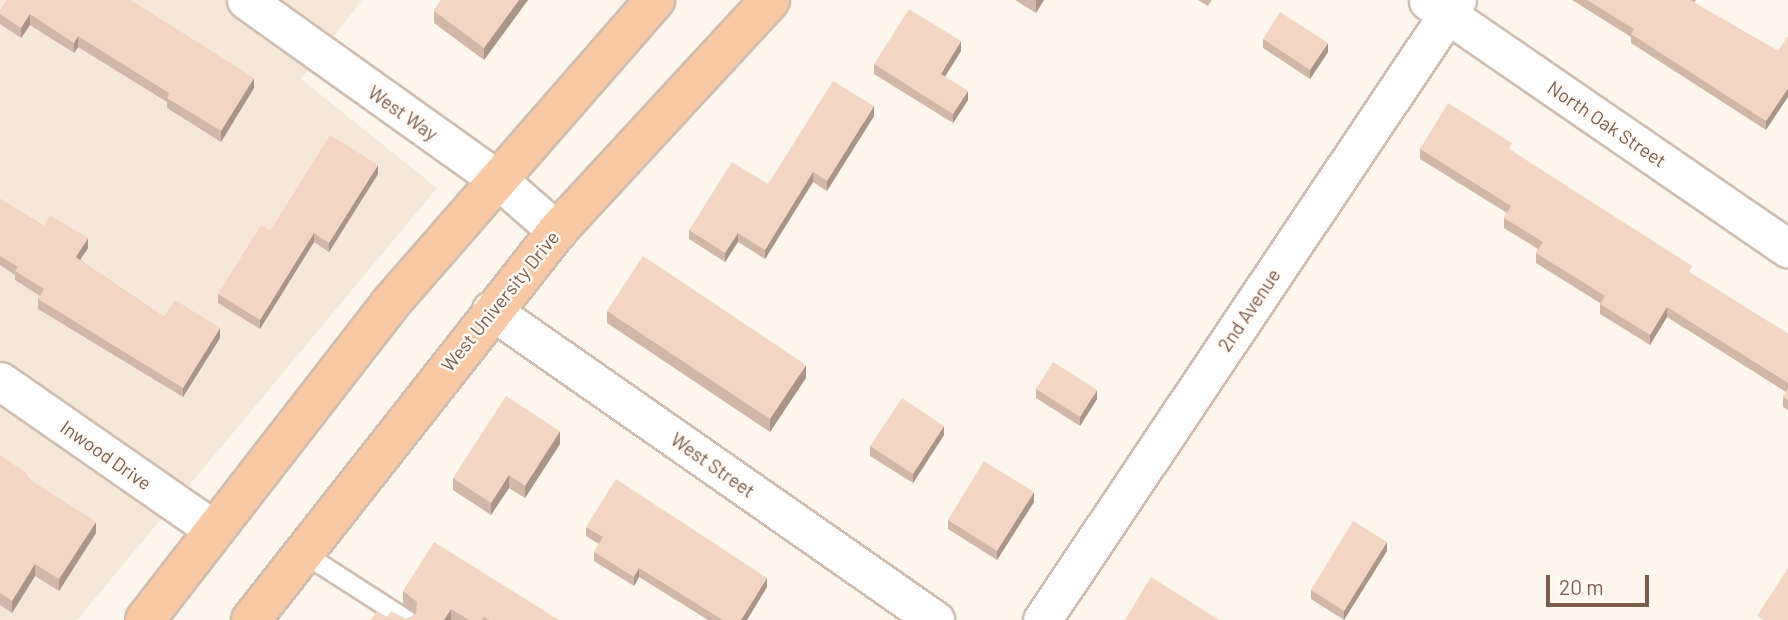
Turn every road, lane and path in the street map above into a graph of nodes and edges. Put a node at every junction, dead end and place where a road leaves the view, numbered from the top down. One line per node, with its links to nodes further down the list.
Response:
1 (246, 0): 5 (street, West Way)
2 (655, 0): 5 (highway)
3 (770, 0): 6 (highway, West University Drive)
4 (1443, 5): 7 (street, North Oak Street); 16 (street, 2nd Avenue)
5 (496, 178): 6 (street, West Way); 10 (highway)
6 (557, 230): 8 (highway, West University Drive)
7 (1788, 248)
8 (491, 310): 11 (highway, West University Drive); 15 (street, West Street)
9 (0, 381): 10 (street, Inwood Drive)
10 (213, 529): 12 (highway)
11 (303, 552): 13 (highway, West University Drive); 14 (lane)
12 (145, 620)
13 (251, 620)
14 (407, 620)
15 (935, 620)
16 (1042, 620)

